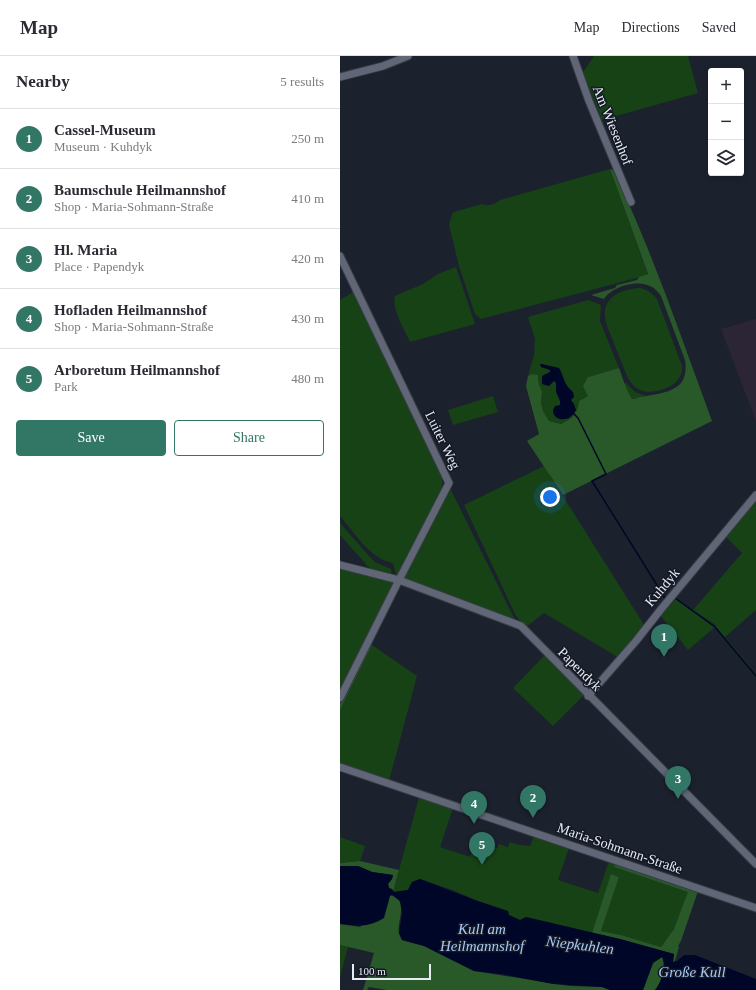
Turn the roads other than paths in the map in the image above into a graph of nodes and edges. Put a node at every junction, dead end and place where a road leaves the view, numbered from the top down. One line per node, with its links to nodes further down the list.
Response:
1 (408, 56): 3 (street)
2 (573, 56): 4 (street, Am Wiesenhof)
3 (340, 77)
4 (631, 202)
5 (340, 256): 8 (street, Luiter Weg)
6 (756, 495): 9 (street, Kuhdyk)
7 (340, 566): 8 (street, Papendyk)
8 (399, 580): 9 (street, Papendyk); 10 (street, Luiter Weg)
9 (588, 696): 12 (street, Papendyk)
10 (340, 698)
11 (340, 767): 13 (street, Maria-Sohmann-Straße)
12 (756, 864)
13 (756, 908)

